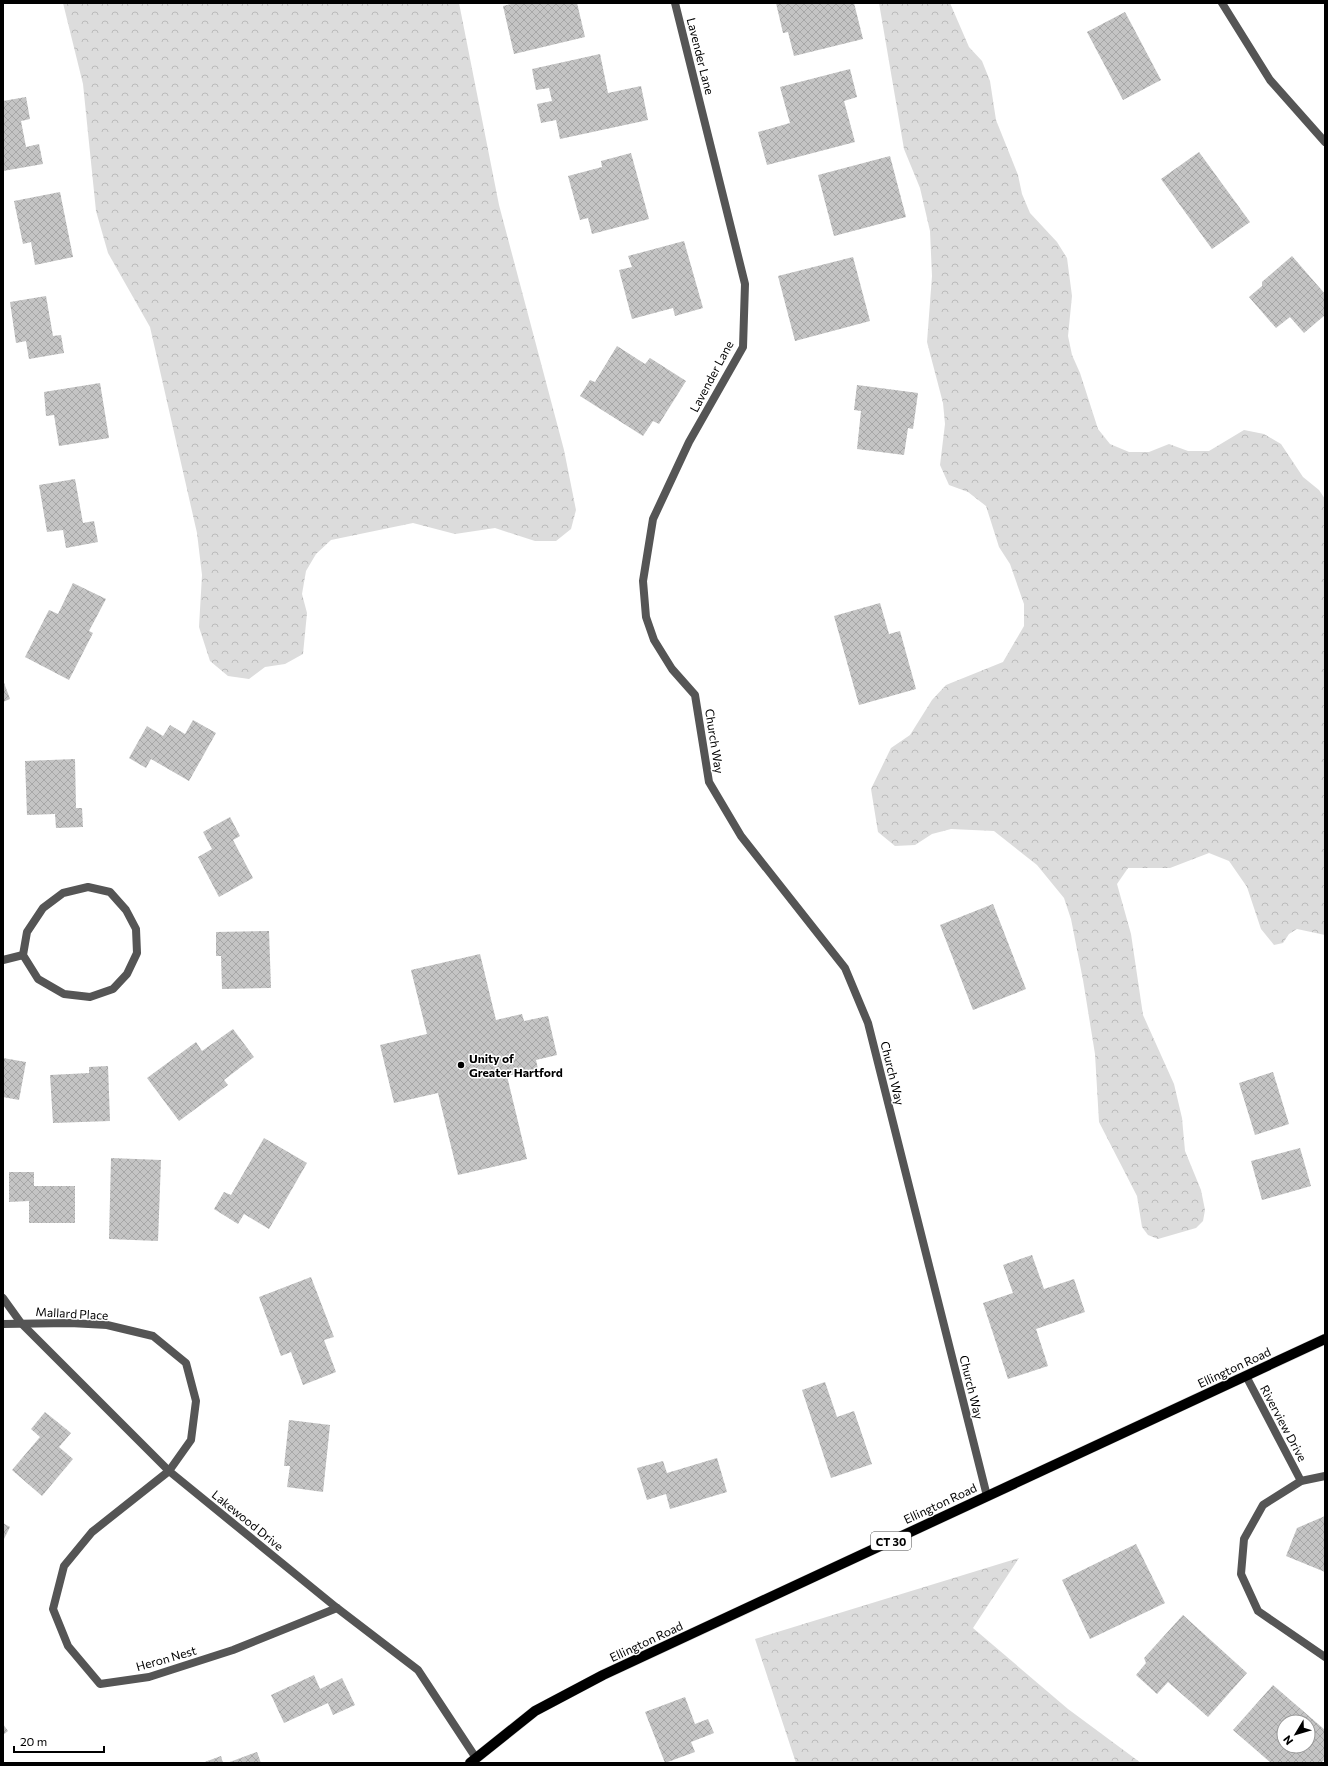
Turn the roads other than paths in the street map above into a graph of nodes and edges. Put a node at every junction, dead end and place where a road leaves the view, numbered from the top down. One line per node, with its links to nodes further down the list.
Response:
1 (675, 3): 4 (street, Lavender Lane)
2 (1222, 3): 3 (street)
3 (1325, 142)
4 (695, 695): 15 (street, Church Way)
5 (23, 955): 5 (street); 6 (street)
6 (3, 960)
7 (3, 1298): 8 (street, Lakewood Drive)
8 (21, 1323): 9 (street, Mallard Place); 12 (street, Lakewood Drive); 12 (street, Mallard Place)
9 (3, 1324)
10 (1325, 1339): 11 (main road, Ellington Road / CT 30)
11 (1246, 1376): 14 (street, Riverview Drive); 15 (main road, Ellington Road / CT 30)
12 (169, 1471): 16 (street, Lakewood Drive); 16 (street, Heron Nest)
13 (1325, 1476): 14 (street, Riverview Drive)
14 (1300, 1481): 17 (street, Riverview Drive)
15 (987, 1496): 18 (main road, Ellington Road / CT 30)
16 (337, 1608): 18 (street, Lakewood Drive)
17 (1325, 1657)
18 (473, 1760)

